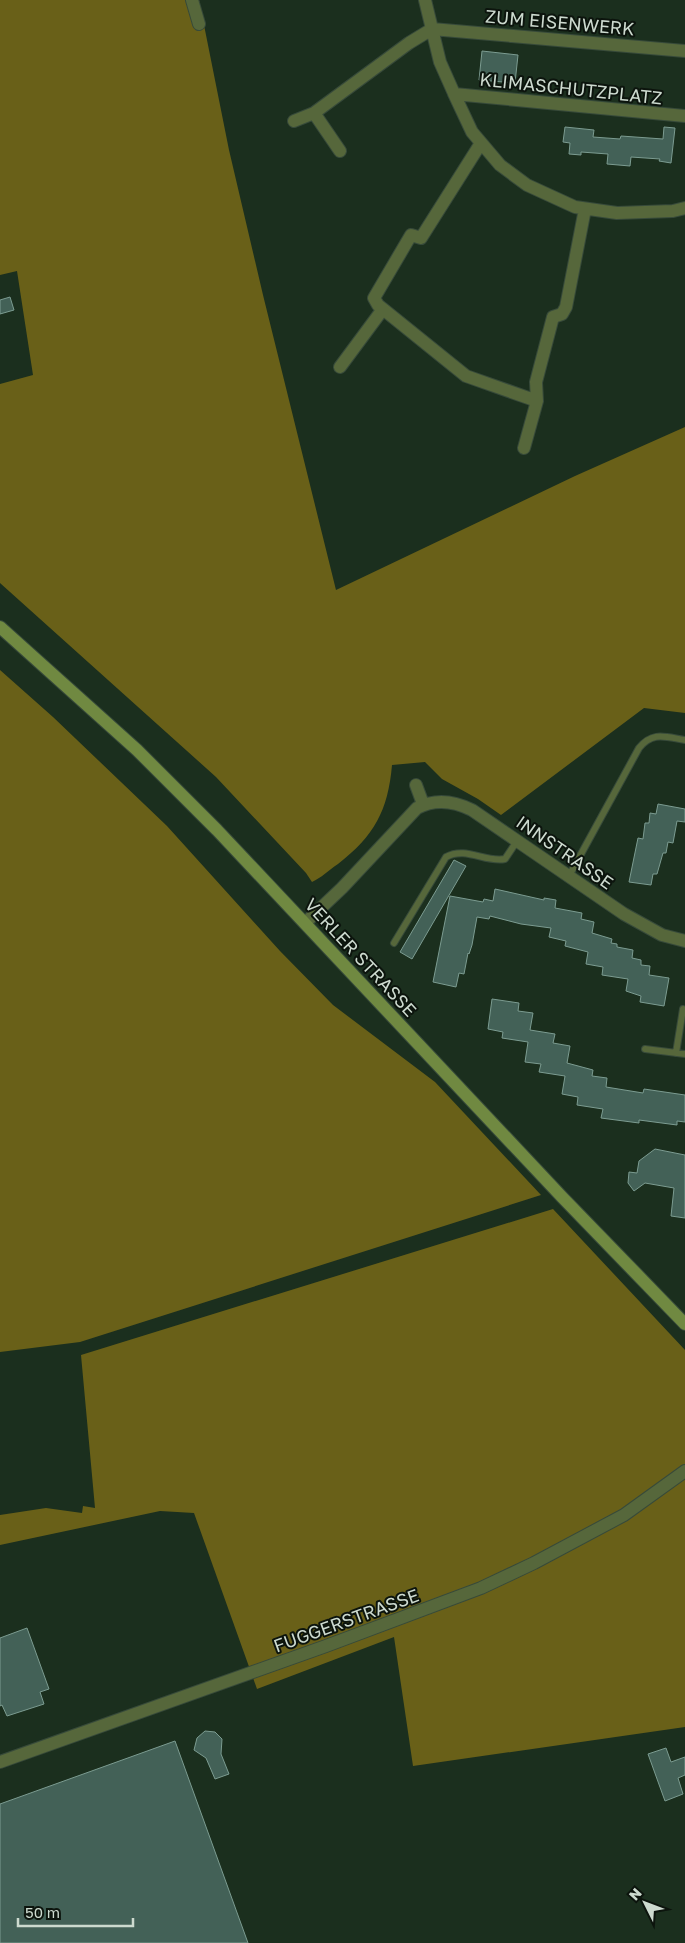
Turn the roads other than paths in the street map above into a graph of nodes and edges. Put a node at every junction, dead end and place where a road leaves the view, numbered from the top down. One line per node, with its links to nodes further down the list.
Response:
1 (192, 0): 3 (street)
2 (426, 0): 4 (street)
3 (198, 24)
4 (432, 29): 5 (street, ZUM EISENWERK); 6 (street); 7 (street)
5 (685, 51)
6 (454, 94): 8 (street, KLIMASCHUTZPLATZ); 10 (street)
7 (314, 113): 9 (street); 11 (street)
8 (685, 116)
9 (294, 121)
10 (481, 143): 13 (street); 14 (street)
11 (340, 151)
12 (685, 208): 13 (street)
13 (585, 209): 16 (street)
14 (383, 309): 15 (street); 16 (street)
15 (340, 367)
16 (537, 401): 17 (street)
17 (524, 448)
18 (0, 627): 24 (main road, VERLER STRASSE)
19 (685, 740): 23 (lane)
20 (416, 785): 21 (street)
21 (423, 804): 22 (street, INNSTRASSE); 24 (street)
22 (517, 841): 23 (street, INNSTRASSE); 26 (lane)
23 (569, 876): 25 (street, INNSTRASSE)
24 (305, 923): 31 (main road, VERLER STRASSE)
25 (685, 941)
26 (394, 943)
27 (685, 1010): 29 (lane)
28 (645, 1049): 29 (lane)
29 (676, 1053): 30 (lane)
30 (685, 1054)
31 (685, 1324)
32 (685, 1471): 33 (street, FUGGERSTRASSE)
33 (0, 1762)

